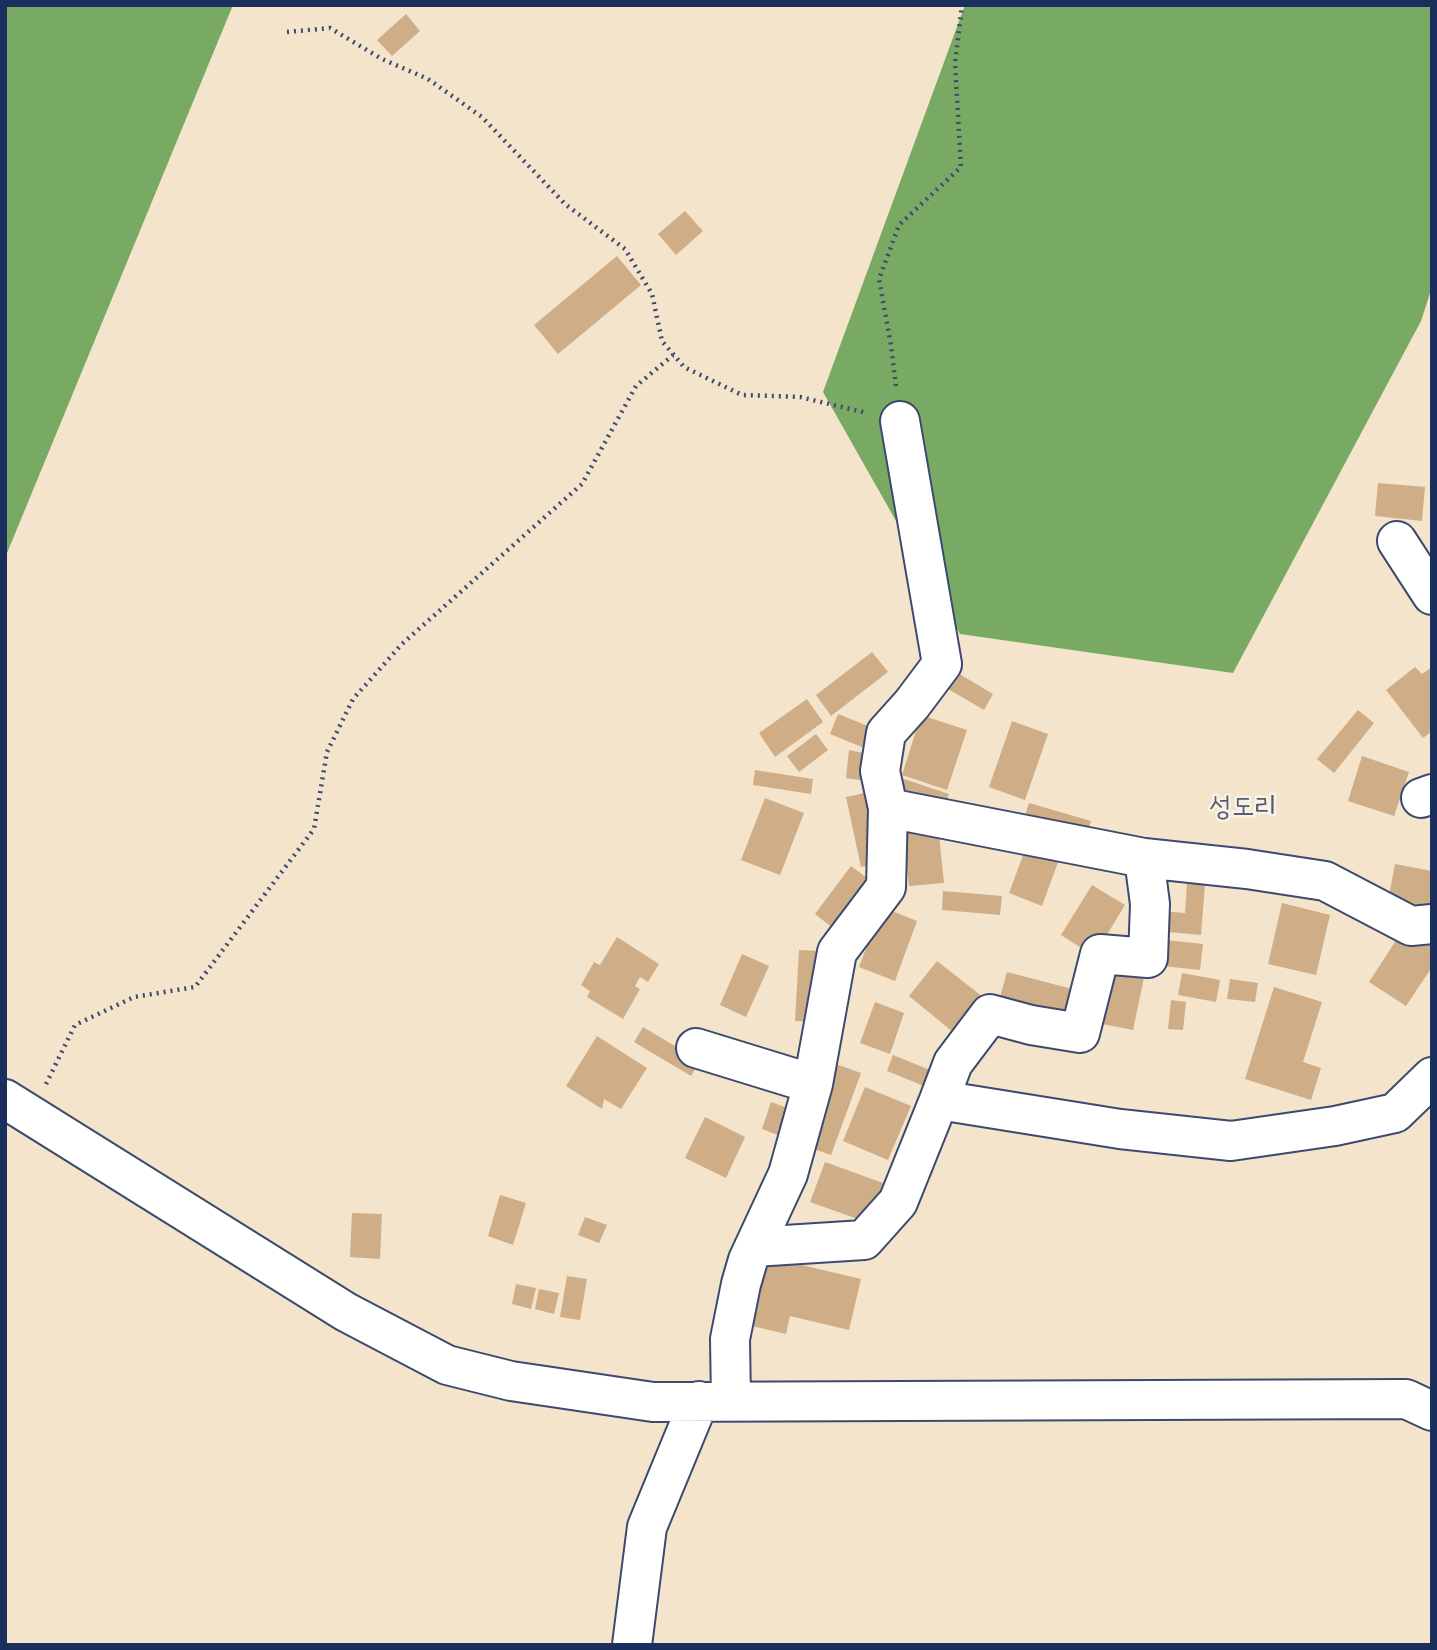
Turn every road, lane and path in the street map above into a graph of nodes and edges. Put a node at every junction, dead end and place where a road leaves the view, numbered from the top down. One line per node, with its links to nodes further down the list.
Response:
1 (962, 5): 4 (path)
2 (287, 32): 3 (path)
3 (673, 355): 4 (path); 14 (path)
4 (900, 421): 7 (street)
5 (1397, 541): 6 (street)
6 (1432, 595)
7 (888, 808): 8 (street); 12 (street)
8 (1144, 858): 9 (street); 13 (street)
9 (1432, 924)
10 (696, 1048): 12 (street)
11 (1432, 1077): 13 (street)
12 (813, 1084): 15 (street)
13 (939, 1100): 15 (street)
14 (18, 1107): 16 (street)
15 (754, 1247): 16 (street)
16 (715, 1401): 17 (street); 18 (street)
17 (1423, 1404)
18 (632, 1645)

